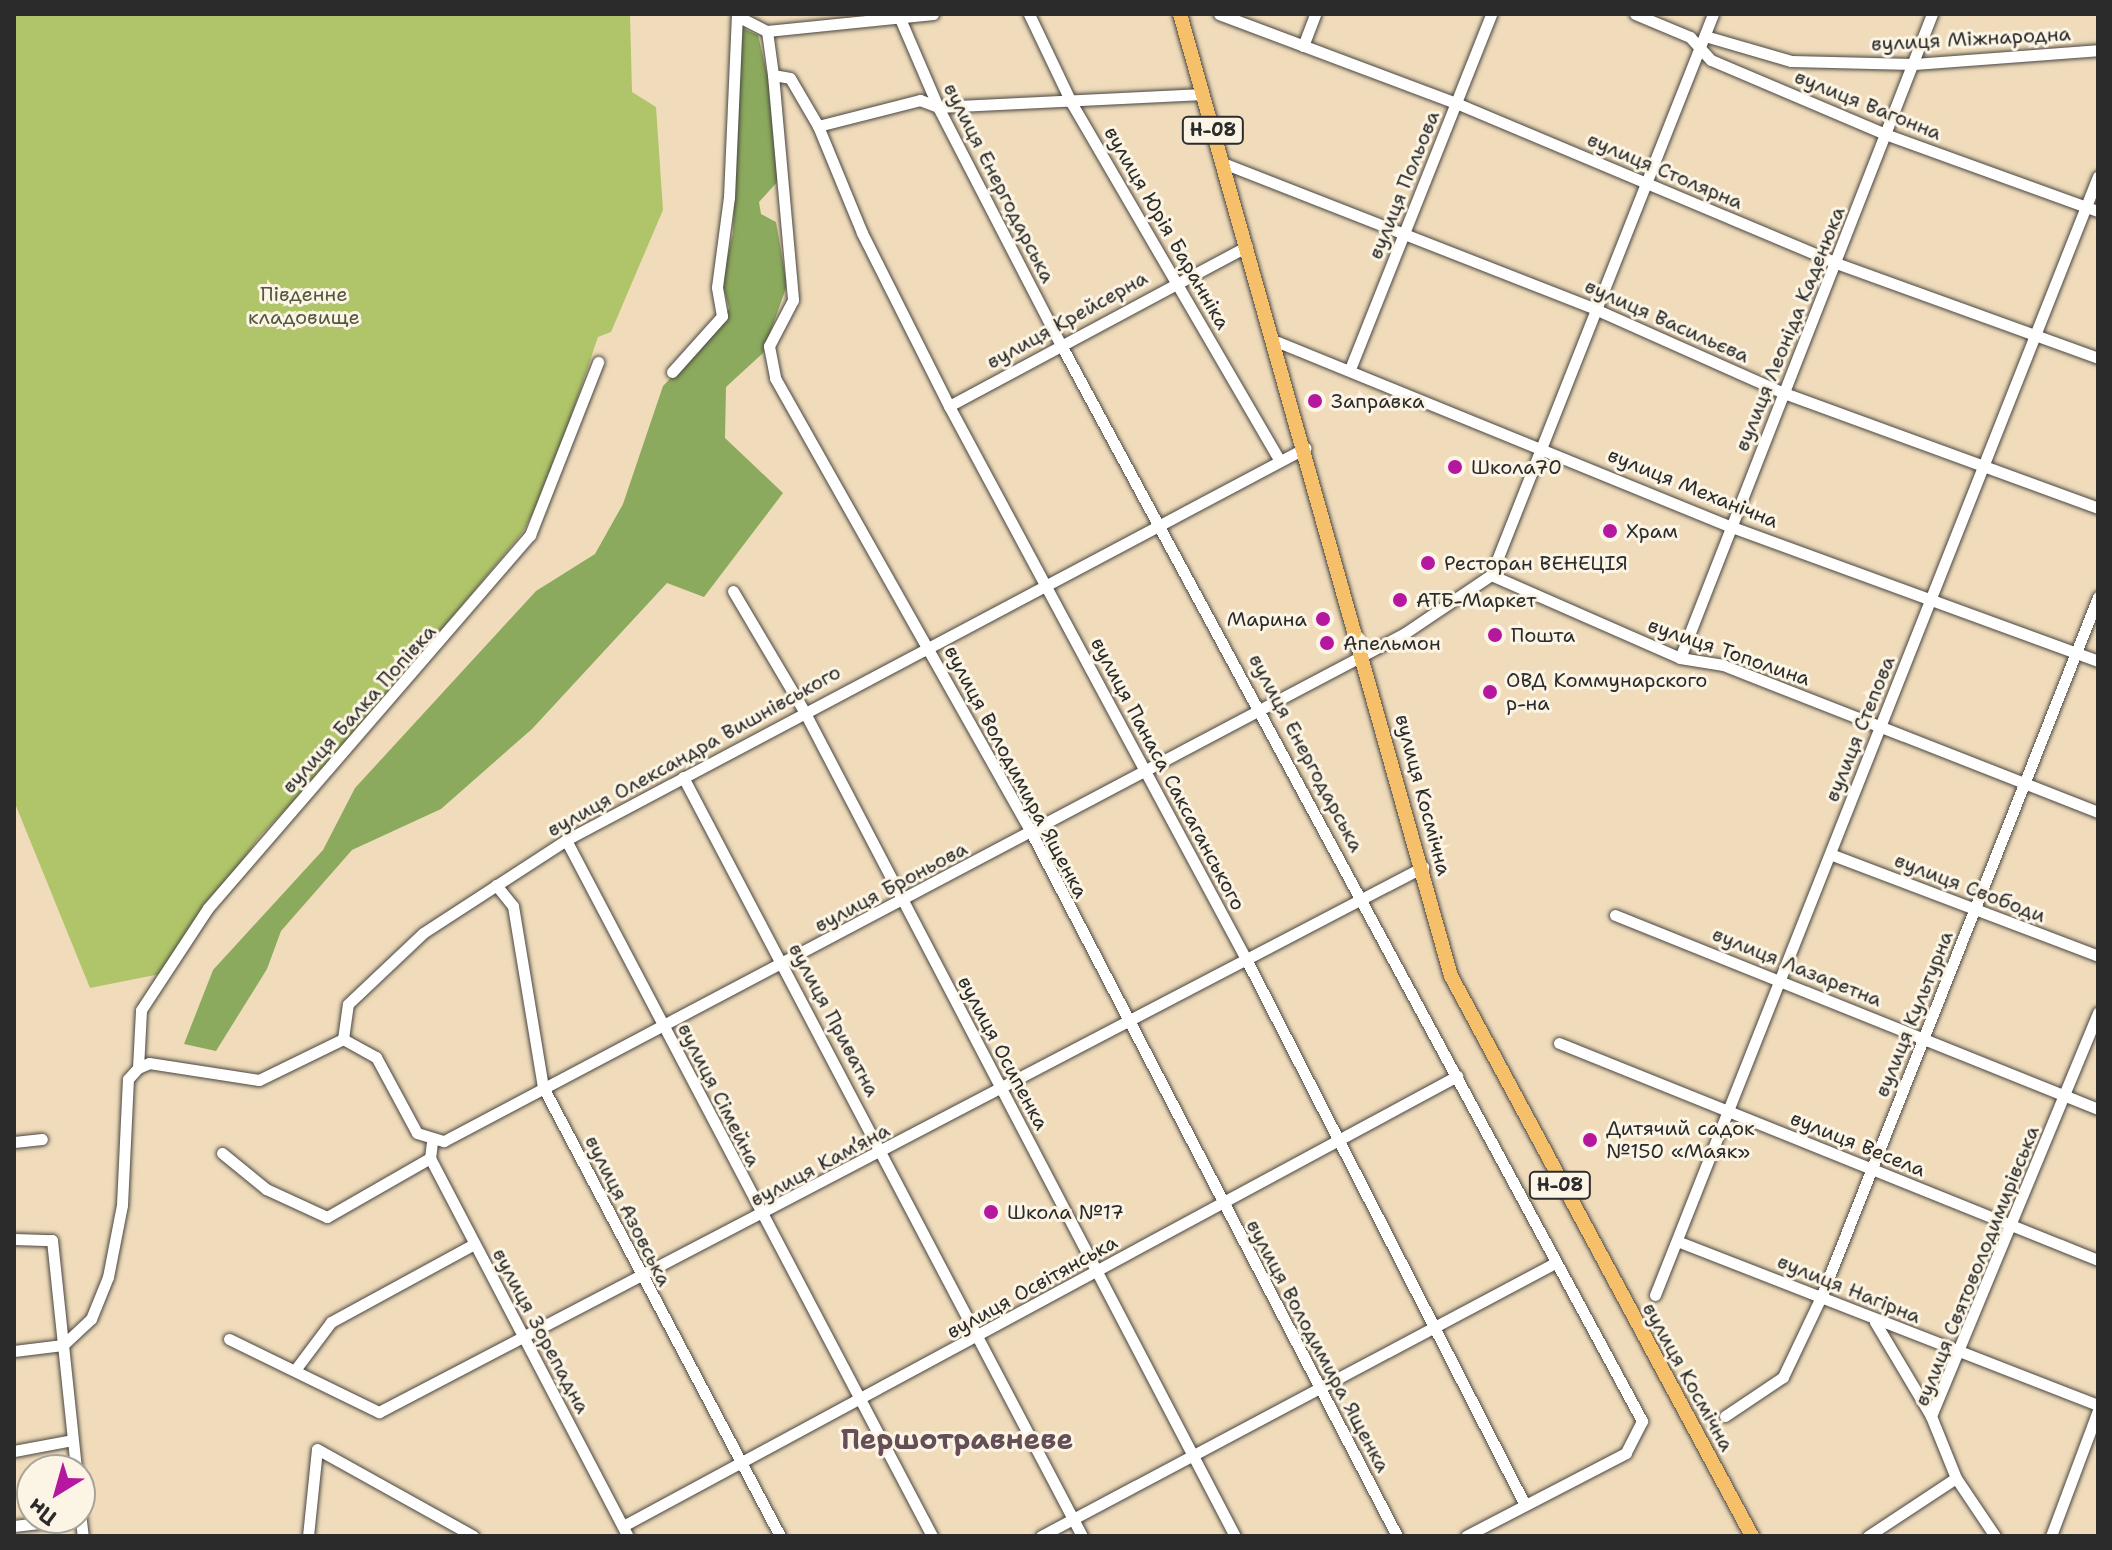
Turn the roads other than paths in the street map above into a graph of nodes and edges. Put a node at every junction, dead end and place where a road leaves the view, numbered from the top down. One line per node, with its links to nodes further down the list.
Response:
1 (933, 14): 11 (street)
2 (1029, 14): 20 (street, вулиця Юрія Баранніка)
3 (1180, 14): 19 (main road, вулиця Космічна / Н-08)
4 (1219, 14): 14 (street, вулиця Столярна)
5 (1315, 14): 14 (street)
6 (1491, 14): 21 (street, вулиця Польова)
7 (1635, 14): 15 (street, вулиця Вагонна)
8 (1713, 14): 13 (street)
9 (1932, 14): 17 (street, вулиця Леоніда Каденюка)
10 (737, 15): 12 (street); 41 (street)
11 (899, 15): 12 (street); 22 (street, вулиця Енергодарська)
12 (767, 31): 18 (street, вулиця Володимира Ященка)
13 (1705, 36): 15 (street); 17 (street, вулиця Міжнародна)
14 (1303, 46): 21 (street, вулиця Столярна)
15 (1703, 50): 24 (street, вулиця Вагонна); 27 (street)
16 (2098, 50): 17 (street, вулиця Міжнародна)
17 (1913, 64): 24 (street, вулиця Леоніда Каденюка)
18 (773, 75): 23 (street, вулиця Панаса Саксаганського); 56 (street, вулиця Володимира Ященка)
19 (1203, 94): 20 (street); 25 (main road, вулиця Космічна / Н-08)
20 (1071, 102): 22 (street); 33 (street, вулиця Юрія Баранніка)
21 (1456, 103): 27 (street, вулиця Столярна); 30 (street, вулиця Польова)
22 (938, 107): 23 (street); 37 (street, вулиця Енергодарська)
23 (818, 126): 43 (street, вулиця Панаса Саксаганського)
24 (1885, 134): 28 (street, вулиця Вагонна); 32 (street, вулиця Леоніда Каденюка)
25 (1223, 163): 30 (street, вулиця Васильєва); 31 (main road, вулиця Космічна / Н-08)
26 (2098, 176): 28 (street, вулиця Степова)
27 (1647, 183): 32 (street, вулиця Столярна); 34 (street)
28 (2086, 206): 29 (street, вулиця Вагонна); 35 (street, вулиця Степова)
29 (2098, 211)
30 (1404, 233): 34 (street, вулиця Васильєва); 40 (street, вулиця Польова)
31 (1247, 246): 33 (street, вулиця Крейсерна); 36 (main road, вулиця Космічна / Н-08)
32 (1836, 263): 35 (street, вулиця Столярна); 42 (street, вулиця Леоніда Каденюка)
33 (1178, 279): 37 (street, вулиця Крейсерна); 46 (street, вулиця Юрія Баранніка)
34 (1595, 309): 42 (street, вулиця Васильєва); 44 (street)
35 (2034, 336): 38 (street, вулиця Столярна); 47 (street, вулиця Степова)
36 (1278, 342): 40 (street, вулиця Механічна); 45 (main road, вулиця Космічна / Н-08)
37 (1061, 345): 43 (street, вулиця Крейсерна); 49 (street, вулиця Енергодарська)
38 (2098, 358)
39 (598, 362): 87 (street, вулиця Балка Попівка)
40 (1350, 369): 44 (street, вулиця Механічна)
41 (672, 372)
42 (1784, 393): 47 (street, вулиця Васильєва); 50 (street, вулиця Леоніда Каденюка)
43 (949, 406): 52 (street, вулиця Панаса Саксаганського)
44 (1542, 444): 50 (street, вулиця Механічна); 51 (street)
45 (1305, 448): 46 (street, вулиця Олександра Вишнівського); 57 (main road, вулиця Космічна / Н-08)
46 (1278, 457): 49 (street, вулиця Олександра Вишнівського)
47 (1984, 463): 48 (street, вулиця Васильєва); 54 (street, вулиця Степова)
48 (2098, 508)
49 (1162, 522): 52 (street, вулиця Олександра Вишнівського); 61 (street, вулиця Енергодарська)
50 (1732, 527): 54 (street, вулиця Механічна); 59 (street, вулиця Леоніда Каденюка)
51 (1491, 575): 57 (street); 59 (street, вулиця Тополина)
52 (1047, 583): 56 (street, вулиця Олександра Вишнівського); 64 (street, вулиця Панаса Саксаганського)
53 (733, 591): 62 (street, вулиця Осипенка)
54 (1932, 596): 58 (street, вулиця Механічна); 63 (street, вулиця Степова)
55 (2098, 597): 58 (street, вулиця Культурна)
56 (928, 647): 62 (street, вулиця Олександра Вишнівського); 68 (street, вулиця Володимира Ященка)
57 (1363, 652): 61 (street, вулиця Броньова); 71 (main road, вулиця Космічна / Н-08)
58 (2076, 653): 60 (street, вулиця Механічна); 66 (street, вулиця Культурна)
59 (1680, 658): 63 (street, вулиця Тополина)
60 (2098, 661)
61 (1260, 704): 64 (street, вулиця Броньова); 73 (street, вулиця Енергодарська)
62 (804, 711): 65 (street, вулиця Олександра Вишнівського); 74 (street, вулиця Осипенка)
63 (1880, 727): 66 (street, вулиця Тополина); 70 (street, вулиця Степова)
64 (1145, 768): 68 (street, вулиця Броньова); 78 (street, вулиця Панаса Саксаганського)
65 (683, 777): 69 (street, вулиця Олександра Вишнівського); 79 (street, вулиця Приватна)
66 (2025, 783): 67 (street, вулиця Тополина); 75 (street, вулиця Культурна)
67 (2098, 812)
68 (1031, 832): 74 (street, вулиця Броньова); 83 (street, вулиця Володимира Ященка)
69 (566, 840): 72 (street, вулиця Олександра Вишнівського); 82 (street, вулиця Сімейна)
70 (1830, 854): 75 (street, вулиця Свободи); 80 (street, вулиця Степова)
71 (1423, 867): 73 (street, вулиця Кам’яна); 146 (main road, вулиця Космічна / Н-08)
72 (496, 885): 85 (street, вулиця Олександра Вишнівського); 89 (street, вулиця Азовська)
73 (1363, 898): 78 (street, вулиця Кам’яна); 88 (street, вулиця Енергодарська)
74 (904, 901): 79 (street, вулиця Броньова); 90 (street, вулиця Осипенка)
75 (1975, 910): 77 (street, вулиця Свободи); 84 (street, вулиця Культурна)
76 (1615, 915): 80 (street, вулиця Лазаретна)
77 (2098, 956)
78 (1246, 959): 83 (street, вулиця Кам’яна); 97 (street, вулиця Панаса Саксаганського)
79 (784, 964): 82 (street, вулиця Броньова); 98 (street, вулиця Приватна)
80 (1780, 978): 84 (street, вулиця Лазаретна); 93 (street, вулиця Степова)
81 (2098, 1012): 91 (street, вулиця Святоволодимирівська)
82 (663, 1025): 89 (street, вулиця Броньова); 103 (street, вулиця Сімейна)
83 (1125, 1025): 90 (street, вулиця Кам’яна); 102 (street, вулиця Володимира Ященка)
84 (1923, 1038): 91 (street, вулиця Лазаретна); 101 (street, вулиця Культурна)
85 (343, 1039): 87 (street); 96 (street)
86 (1559, 1043): 93 (street, вулиця Весела)
87 (138, 1068): 119 (street, вулиця Балка Попівка)
88 (1457, 1076): 97 (street, вулиця Освітянська); 109 (street, вулиця Енергодарська)
89 (543, 1087): 96 (street, вулиця Броньова); 111 (street, вулиця Азовська)
90 (1001, 1091): 98 (street, вулиця Кам’яна); 110 (street, вулиця Осипенка)
91 (2065, 1096): 92 (street, вулиця Лазаретна); 104 (street, вулиця Святоволодимирівська)
92 (2098, 1109)
93 (1728, 1111): 101 (street, вулиця Весела); 106 (street, вулиця Степова)
94 (42, 1139): 95 (street)
95 (14, 1142)
96 (432, 1142): 100 (street)
97 (1339, 1142): 102 (street, вулиця Освітянська); 115 (street, вулиця Панаса Саксаганського)
98 (883, 1152): 103 (street, вулиця Кам’яна); 116 (street, вулиця Приватна)
99 (222, 1153): 100 (street)
100 (430, 1158): 107 (street, вулиця Зорепадна)
101 (1872, 1169): 104 (street, вулиця Весела); 113 (street, вулиця Культурна)
102 (1224, 1206): 110 (street, вулиця Освітянська); 123 (street, вулиця Володимира Ященка)
103 (762, 1216): 111 (street, вулиця Кам’яна); 124 (street, вулиця Сімейна)
104 (2013, 1226): 108 (street, вулиця Весела); 121 (street, вулиця Святоволодимирівська)
105 (14, 1239): 119 (street)
106 (1677, 1241): 112 (street, вулиця Степова); 113 (street, вулиця Нагірна)
107 (474, 1244): 117 (street, вулиця Зорепадна); 122 (street)
108 (2098, 1260)
109 (1551, 1265): 115 (street); 134 (street, вулиця Енергодарська)
110 (1099, 1269): 116 (street, вулиця Освітянська); 131 (street, вулиця Осипенка)
111 (641, 1277): 117 (street, вулиця Кам’яна); 132 (street, вулиця Азовська)
112 (1655, 1295)
113 (1821, 1297): 114 (street, вулиця Нагірна); 126 (street, вулиця Культурна)
114 (1875, 1322): 121 (street, вулиця Нагірна); 127 (street)
115 (1433, 1329): 123 (street); 134 (street, вулиця Панаса Саксаганського)
116 (979, 1336): 124 (street, вулиця Освітянська); 135 (street, вулиця Приватна)
117 (528, 1337): 122 (street, вулиця Кам’яна); 136 (street, вулиця Зорепадна)
118 (229, 1339): 122 (street, вулиця Кам’яна)
119 (63, 1345): 120 (street); 128 (street)
120 (14, 1351)
121 (1964, 1351): 125 (street, вулиця Нагірна); 127 (street, вулиця Святоволодимирівська)
122 (295, 1370)
123 (1321, 1389): 131 (street); 144 (street, вулиця Володимира Ященка)
124 (864, 1399): 132 (street, вулиця Освітянська); 140 (street, вулиця Сімейна)
125 (2098, 1408): 149 (street)
126 (1725, 1416)
127 (1931, 1416): 133 (street, вулиця Святоволодимирівська)
128 (72, 1440): 129 (street); 130 (street)
129 (14, 1451)
130 (74, 1454)
131 (1196, 1457): 135 (street); 143 (street, вулиця Осипенка)
132 (743, 1463): 136 (street, вулиця Освітянська); 139 (street, вулиця Азовська)
133 (1956, 1478): 147 (street); 148 (street, вулиця Святоволодимирівська)
134 (1524, 1503): 145 (street)
135 (1073, 1518): 141 (street); 142 (street, вулиця Приватна)
136 (625, 1531)
137 (308, 1536): 138 (street)
138 (473, 1536)
139 (780, 1536)
140 (932, 1536)
141 (1041, 1536)
142 (1082, 1536)
143 (1235, 1536)
144 (1397, 1536)
145 (1466, 1536)
146 (1752, 1536)
147 (1868, 1536)
148 (1995, 1536)
149 (2051, 1536)

